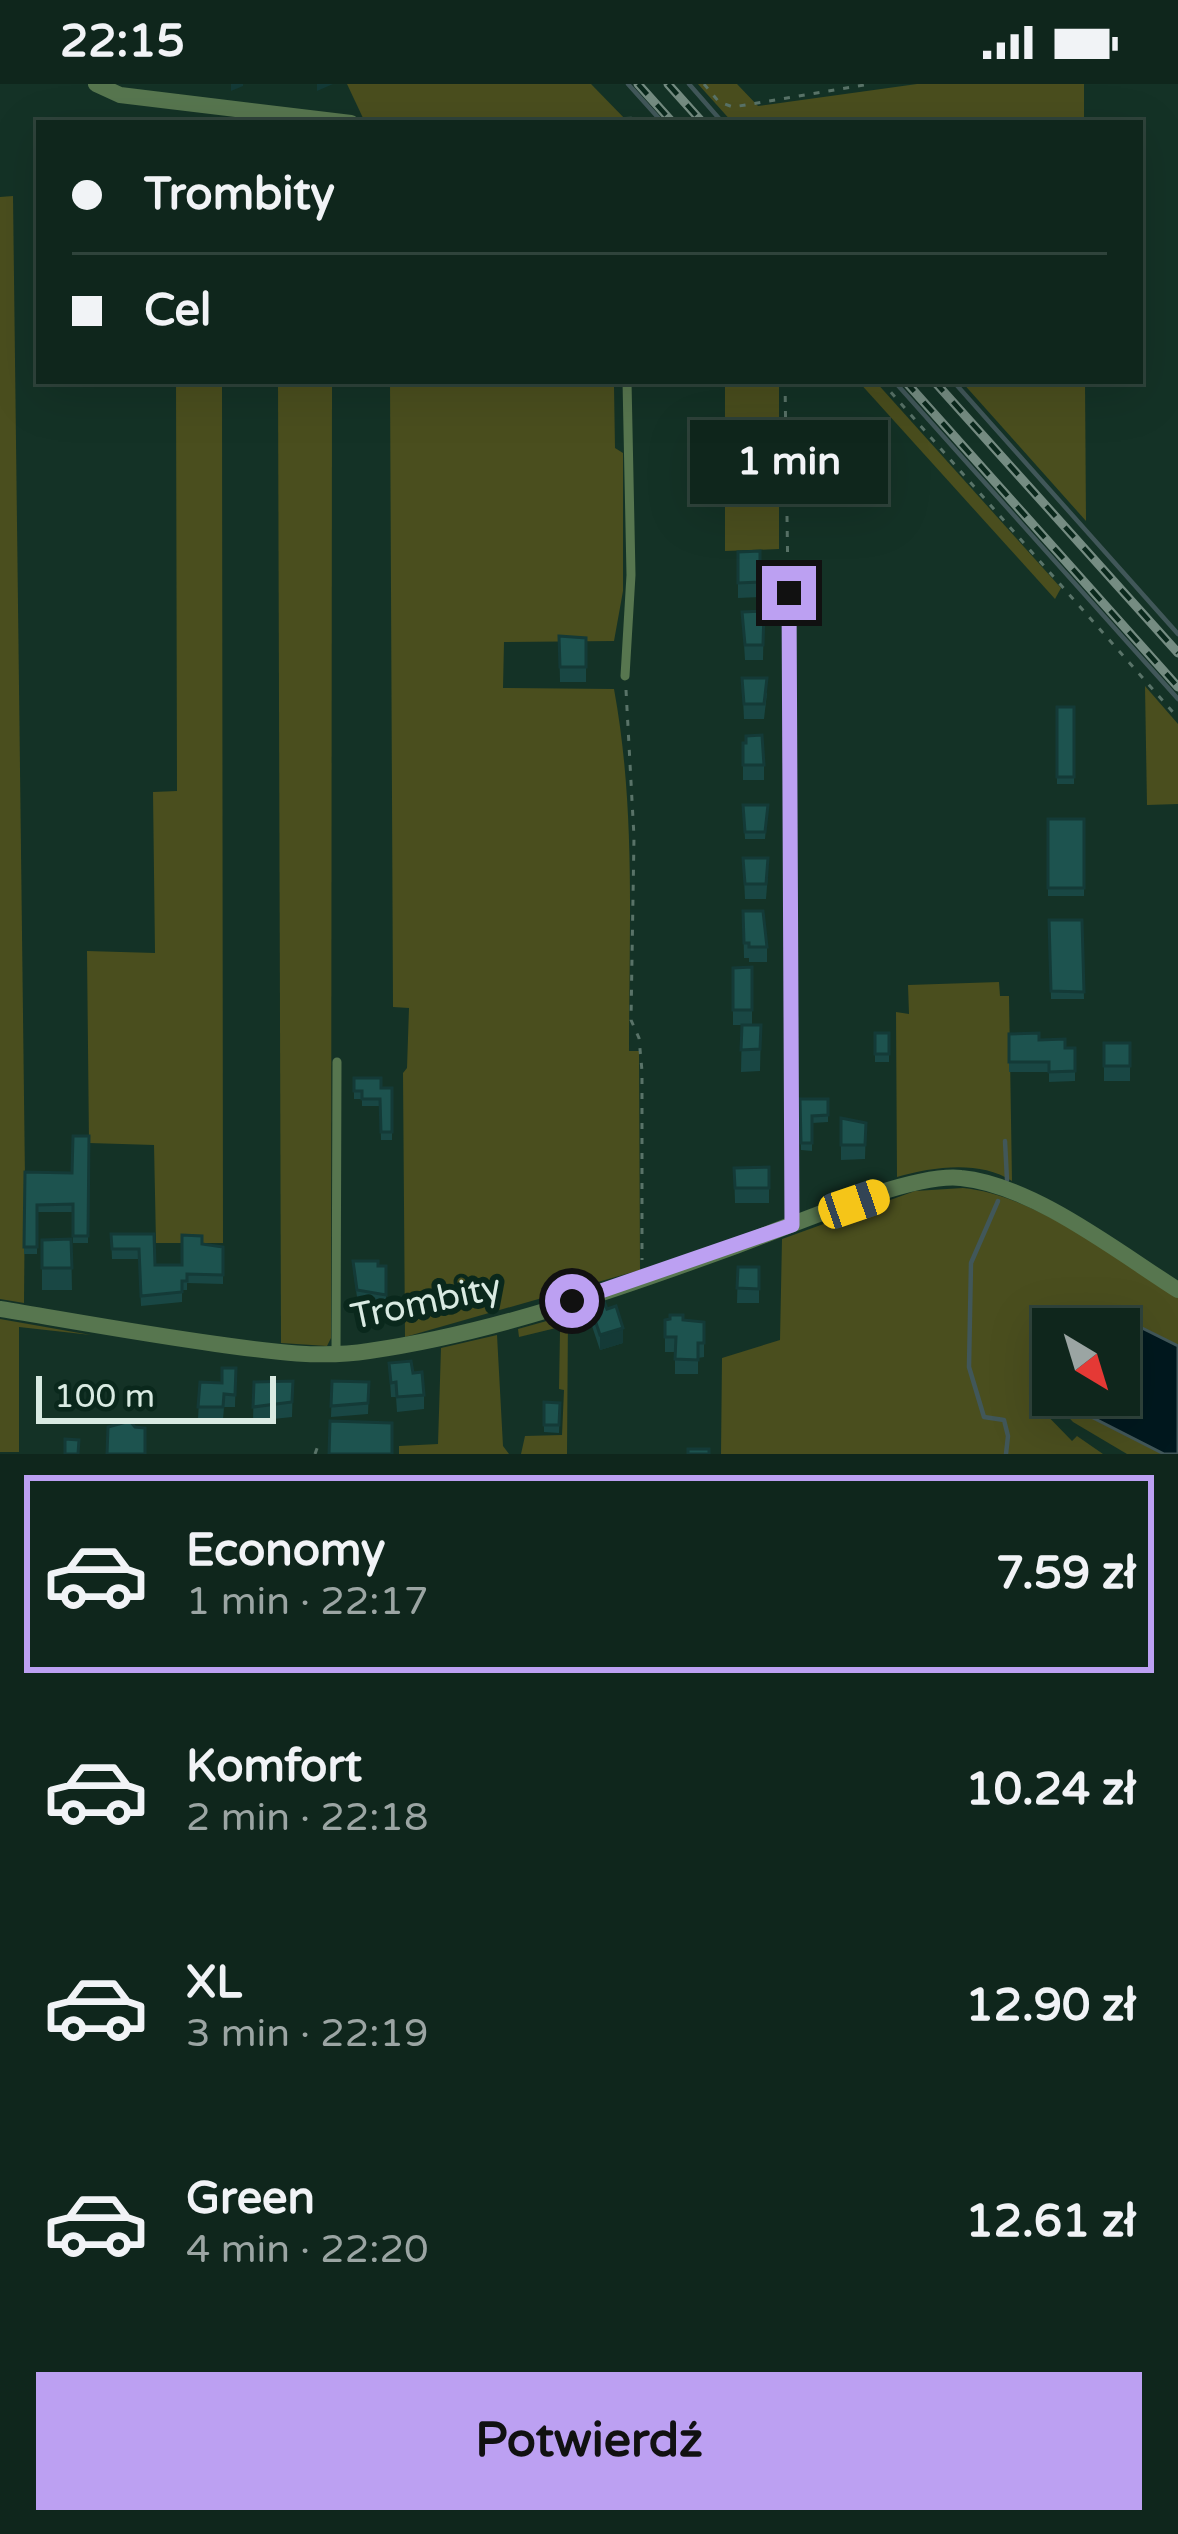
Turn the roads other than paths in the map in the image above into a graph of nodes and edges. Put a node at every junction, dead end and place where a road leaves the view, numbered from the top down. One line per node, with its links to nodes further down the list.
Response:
1 (98, 86): 2 (street)
2 (326, 120)
3 (627, 384): 5 (lane)
4 (789, 593): 7 (lane)
5 (625, 676)
6 (337, 1062): 10 (lane)
7 (792, 1225): 8 (street, Trombity); 10 (street, Trombity)
8 (1178, 1290)
9 (0, 1310): 10 (street, Trombity)
10 (336, 1354)

